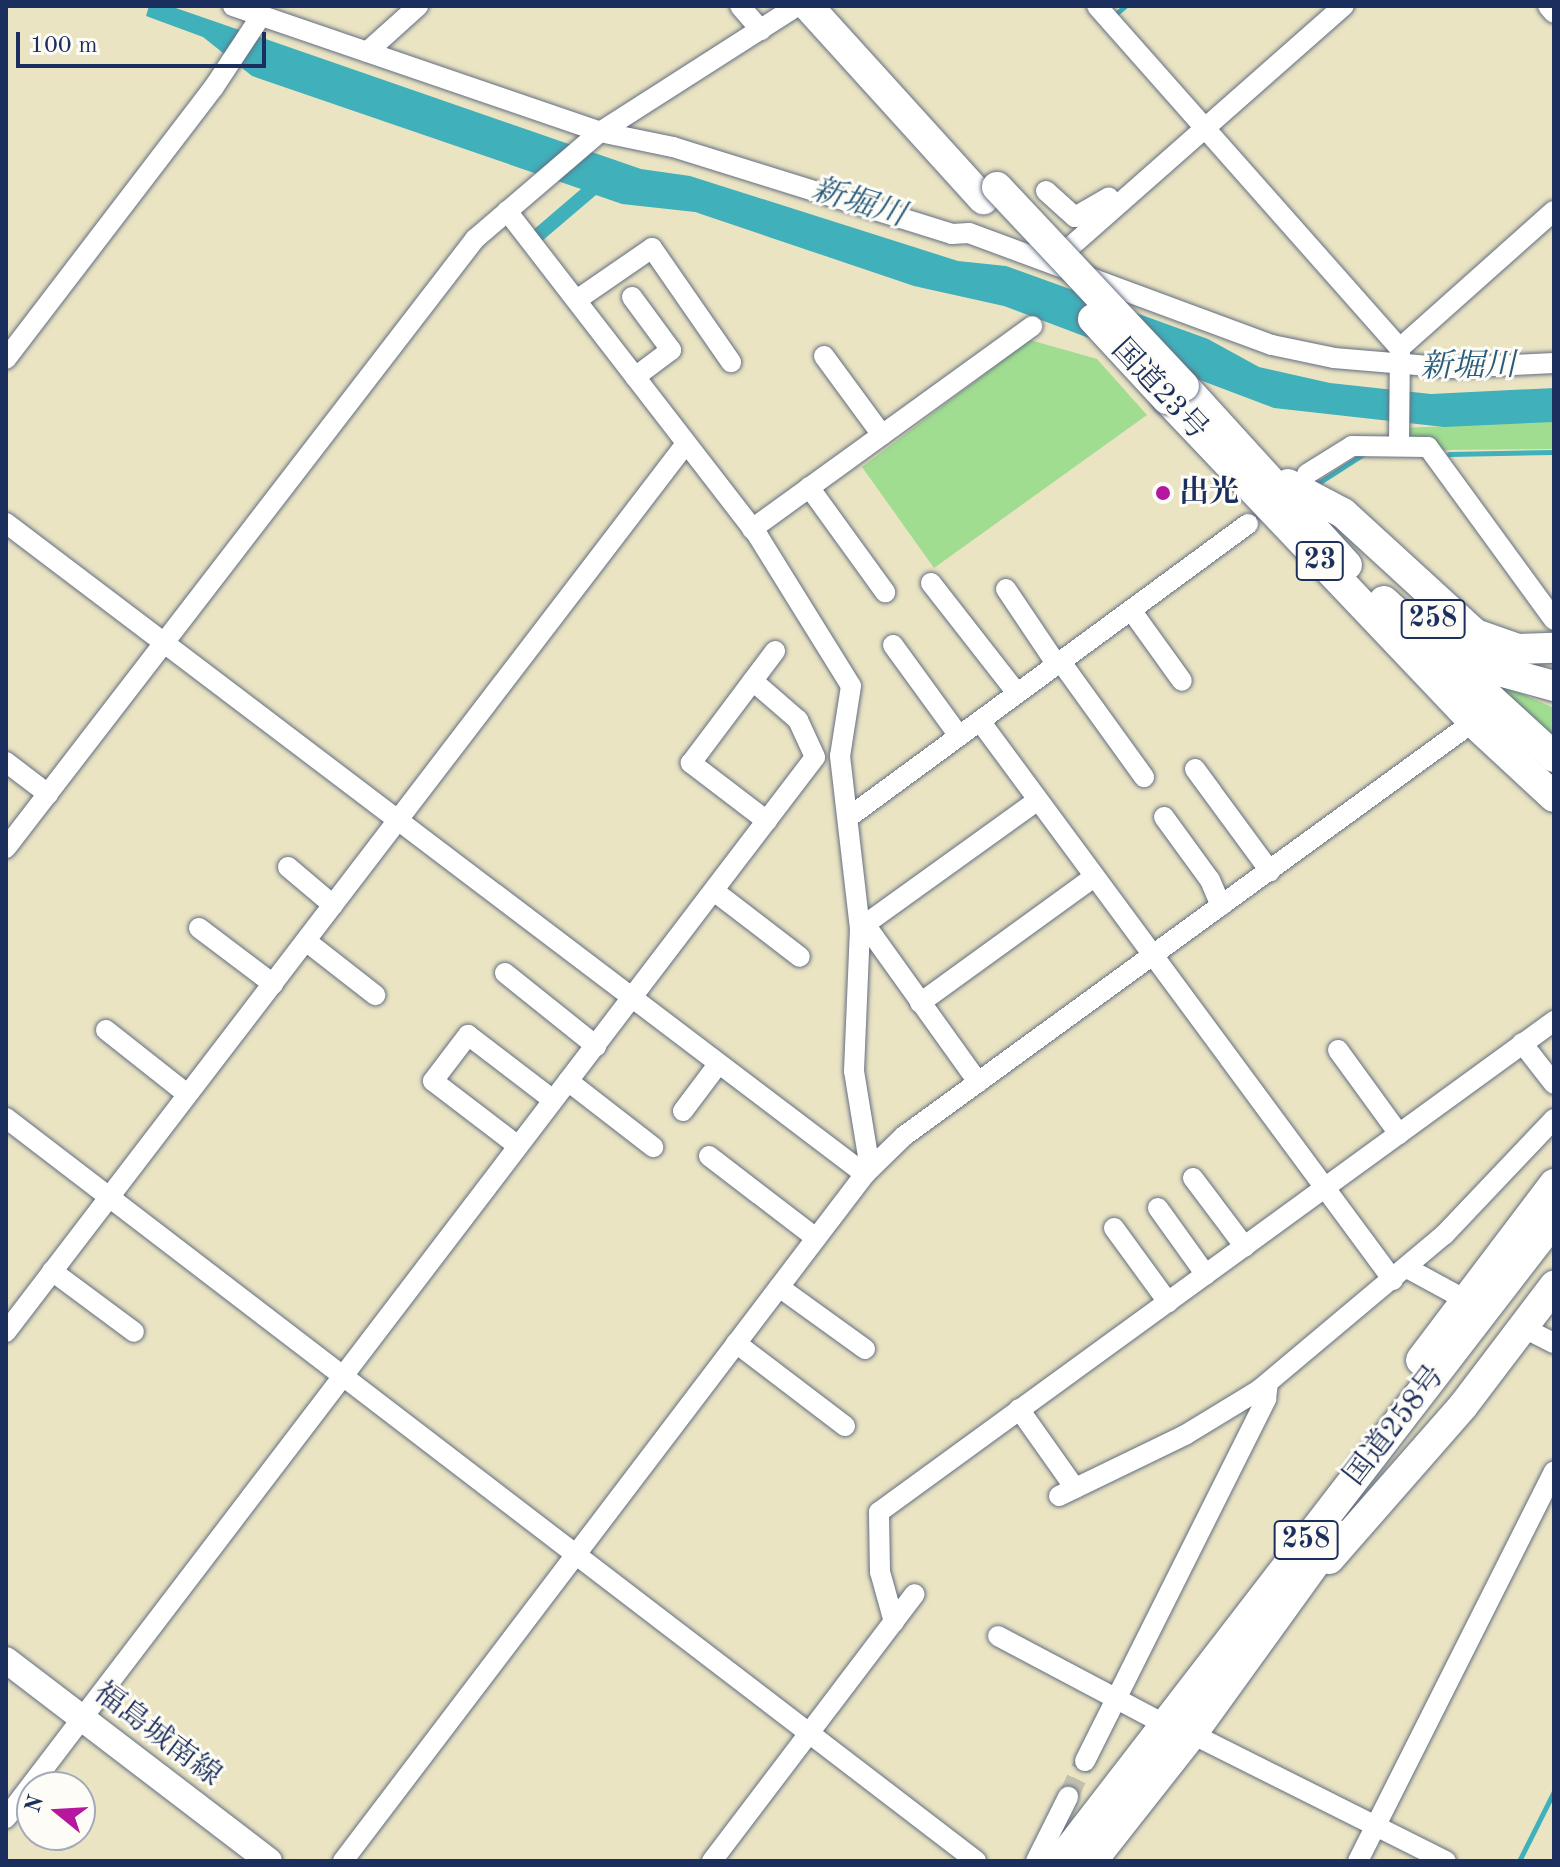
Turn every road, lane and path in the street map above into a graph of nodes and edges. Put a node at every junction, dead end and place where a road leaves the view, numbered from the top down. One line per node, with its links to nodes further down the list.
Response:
1 (233, 6): 11 (street)
2 (418, 6): 13 (street)
3 (740, 6): 12 (street)
4 (797, 6): 12 (street)
5 (808, 6): 17 (highway, 国道23号 / 23)
6 (829, 6): 17 (highway, 国道23号 / 23)
7 (1097, 6): 14 (street)
8 (1344, 6): 14 (street)
9 (1548, 6): 10 (street)
10 (1554, 13)
11 (261, 16): 13 (street); 26 (street)
12 (761, 30): 15 (street)
13 (367, 52): 15 (street)
14 (1204, 129): 18 (street); 28 (street)
15 (600, 132): 19 (street); 21 (street)
16 (1046, 191): 18 (street)
17 (990, 193): 31 (highway, 国道23号 / 23, bridge)
18 (1118, 204): 21 (street)
19 (507, 211): 23 (street); 47 (street)
20 (1554, 211): 28 (street)
21 (1049, 266): 28 (street)
22 (632, 297): 30 (street)
23 (578, 299): 27 (street); 30 (street)
24 (1032, 326): 32 (street)
25 (824, 356): 32 (street)
26 (6, 359)
27 (731, 362)
28 (1398, 362): 29 (street); 33 (street)
29 (1554, 363)
30 (635, 377): 34 (street)
31 (1176, 392): 35 (highway, 国道23号 / 23); 57 (highway, 国道23号 / 23)
32 (882, 435): 37 (street)
33 (1399, 438): 36 (street); 46 (street)
34 (685, 445): 40 (street); 70 (street)
35 (1269, 474): 41 (highway, 国道23号 / 23); 49 (highway)
36 (1307, 474)
37 (809, 487): 40 (street); 44 (street)
38 (6, 523): 47 (street)
39 (1248, 524): 45 (street)
40 (752, 529): 59 (street)
41 (1322, 532): 54 (highway, 258); 61 (highway, 国道23号 / 23)
42 (931, 583): 55 (street)
43 (1006, 589): 51 (street)
44 (885, 592)
45 (1131, 610): 51 (street); 53 (street)
46 (1554, 620)
47 (162, 644): 65 (street); 70 (street)
48 (893, 645): 58 (street)
49 (1554, 648)
50 (775, 651): 52 (street)
51 (1059, 663): 55 (street); 64 (street)
52 (753, 681): 60 (street); 71 (street)
53 (1182, 681)
54 (1554, 686)
55 (1017, 693): 56 (street)
56 (980, 721): 58 (street); 66 (street)
57 (1473, 722): 67 (highway, 国道23号 / 23); 74 (street)
58 (959, 736): 68 (street)
59 (840, 756): 60 (street); 68 (street)
60 (815, 757): 71 (street)
61 (1554, 757)
62 (6, 762): 65 (street)
63 (1195, 769): 74 (street)
64 (1144, 777)
65 (48, 794): 72 (street)
66 (1038, 800): 75 (street); 79 (street)
67 (1554, 800)
68 (849, 817): 79 (street)
69 (1164, 817): 78 (street)
70 (396, 820): 77 (street); 87 (street)
71 (767, 821): 76 (street)
72 (6, 848)
73 (288, 867): 77 (street)
74 (1270, 871): 78 (street)
75 (1094, 877): 82 (street); 88 (street)
76 (714, 891): 83 (street); 87 (street)
77 (333, 905): 81 (street)
78 (1221, 906): 82 (street)
79 (864, 927): 88 (street); 107 (street)
80 (199, 928): 85 (street)
81 (306, 941): 85 (street); 86 (street)
82 (1152, 954): 96 (street); 110 (street)
83 (800, 957)
84 (505, 973): 92 (street)
85 (273, 984): 98 (street)
86 (375, 995)
87 (631, 1000): 92 (street); 94 (street)
88 (920, 1003): 96 (street)
89 (1554, 1021): 91 (street)
90 (106, 1030): 98 (street)
91 (1522, 1043): 97 (street); 103 (street)
92 (596, 1046): 95 (street)
93 (1338, 1050): 103 (street)
94 (716, 1067): 100 (street); 107 (street)
95 (568, 1081): 99 (street); 105 (street)
96 (978, 1082): 107 (street)
97 (1554, 1084)
98 (187, 1094): 111 (street)
99 (553, 1100): 104 (street); 104 (street)
100 (683, 1111)
101 (6, 1118): 111 (street)
102 (1554, 1119): 119 (street)
103 (1399, 1134): 110 (street)
104 (518, 1146): 131 (street)
105 (653, 1147)
106 (709, 1156): 115 (street)
107 (868, 1172): 115 (street)
108 (1193, 1178): 116 (street)
109 (1554, 1184): 123 (highway, 258)
110 (1325, 1188): 116 (street); 119 (street)
111 (109, 1197): 118 (street); 131 (street)
112 (1158, 1208): 120 (street)
113 (1554, 1220): 136 (highway, 国道258号 / 258)
114 (1114, 1228): 124 (street)
115 (816, 1238): 122 (street)
116 (1245, 1247): 120 (street)
117 (1554, 1250): 138 (highway, 国道258号 / 258)
118 (52, 1271): 126 (street); 127 (street)
119 (1400, 1274): 123 (street); 132 (street)
120 (1206, 1275): 124 (street)
121 (1554, 1286): 125 (highway, 258)
122 (779, 1287): 128 (street); 130 (street)
123 (1466, 1300): 136 (highway, 258)
124 (1168, 1302): 133 (street)
125 (1522, 1327): 129 (street); 138 (highway, 258)
126 (6, 1332)
127 (134, 1332)
128 (736, 1343): 134 (street); 137 (street)
129 (1554, 1343)
130 (865, 1349)
131 (343, 1377): 137 (street); 144 (street)
132 (1268, 1383): 133 (street); 143 (street)
133 (1019, 1409): 140 (street)
134 (845, 1426)
135 (1554, 1472): 150 (street)
136 (1323, 1518): 145 (highway, 国道258号 / 258)
137 (575, 1554): 146 (street); 152 (street)
138 (1304, 1585): 145 (highway, 国道258号 / 258)
139 (915, 1594): 140 (street)
140 (894, 1622): 146 (street)
141 (998, 1636): 143 (street)
142 (6, 1660): 144 (main road, 福島城南線)
143 (1117, 1697): 145 (street); 147 (street)
144 (83, 1718): 149 (street); 151 (main road, 福島城南線)
145 (1179, 1729): 150 (street); 156 (highway, 国道258号 / 258); 157 (highway, 国道258号 / 258)
146 (810, 1732): 153 (street); 154 (street)
147 (1085, 1761)
148 (1068, 1797): 155 (street)
149 (6, 1818)
150 (1376, 1826): 158 (street); 159 (street)
151 (269, 1861)
152 (343, 1861)
153 (712, 1861)
154 (976, 1861)
155 (1036, 1861)
156 (1060, 1861)
157 (1092, 1861)
158 (1358, 1861)
159 (1446, 1861)

